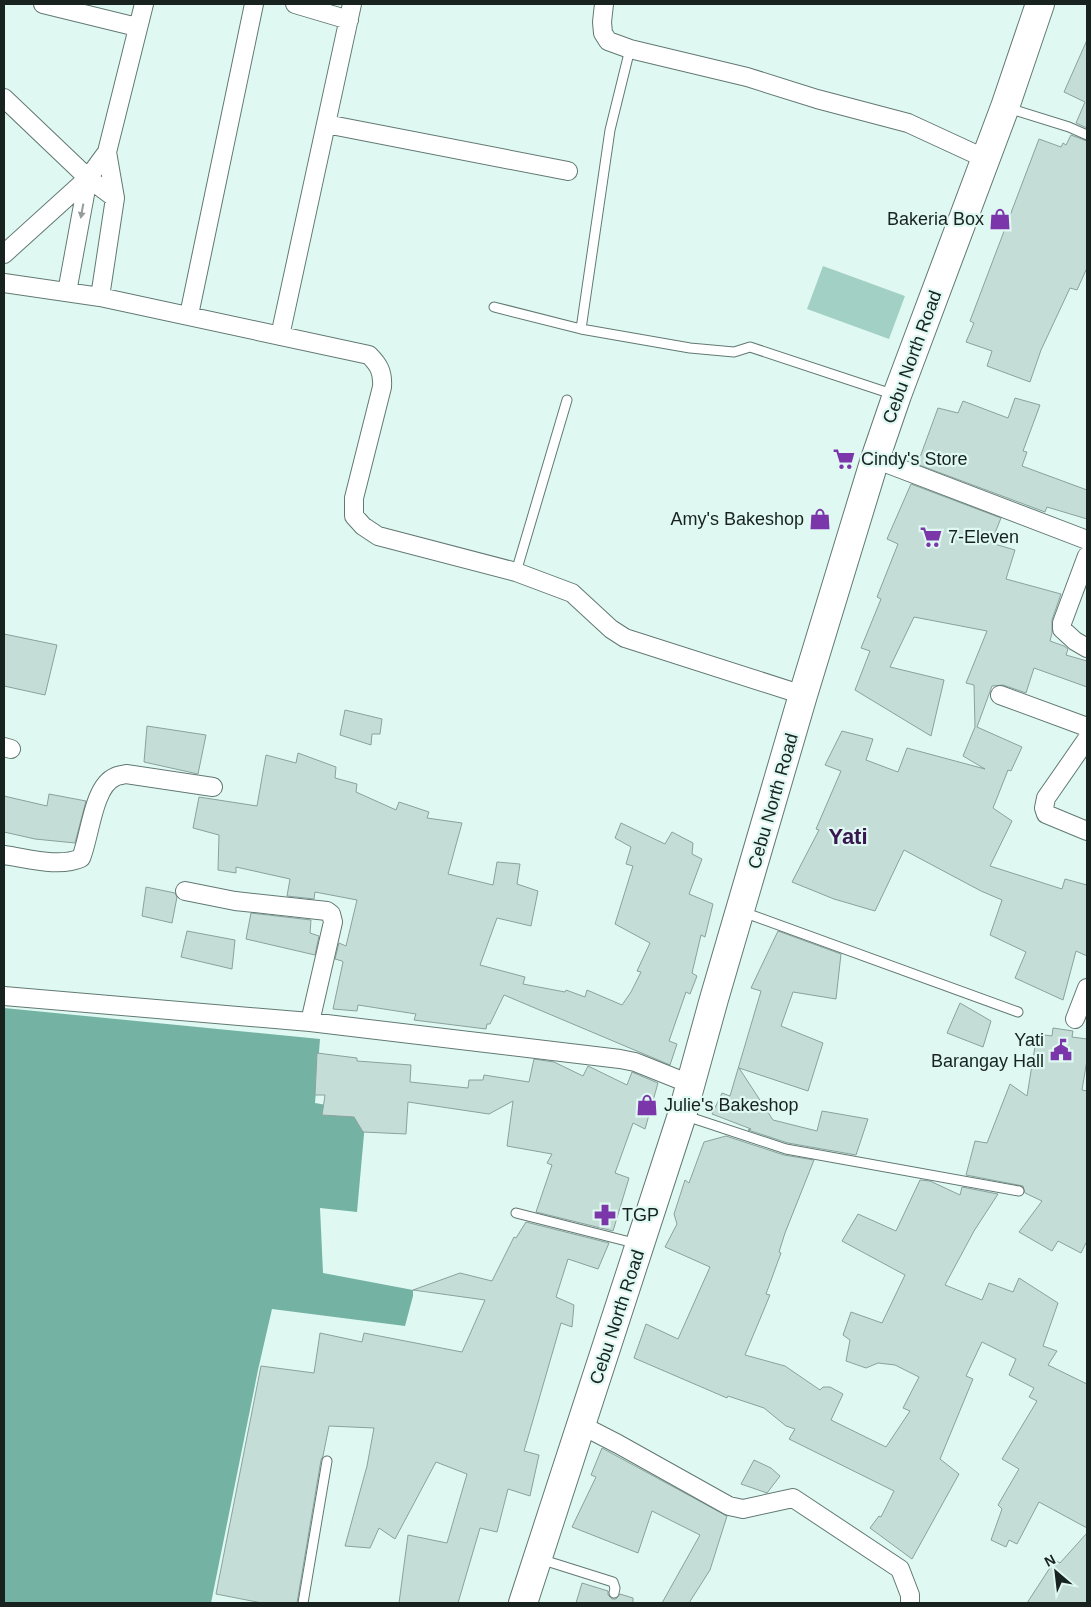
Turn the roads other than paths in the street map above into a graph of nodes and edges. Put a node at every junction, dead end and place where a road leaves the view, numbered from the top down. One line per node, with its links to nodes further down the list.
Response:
1 (43, 4): 8 (street)
2 (144, 4): 8 (street)
3 (254, 4): 24 (street)
4 (295, 4): 7 (street)
5 (604, 4): 9 (street)
6 (1040, 4): 11 (main road, Cebu North Road)
7 (351, 12): 12 (street)
8 (138, 27): 14 (street)
9 (630, 49): 15 (street); 25 (lane)
10 (4, 98): 17 (street)
11 (1005, 107): 13 (lane); 15 (main road, Cebu North Road)
12 (326, 124): 16 (street); 26 (street)
13 (1087, 135)
14 (107, 152): 17 (street); 18 (street)
15 (986, 158): 27 (main road, Cebu North Road)
16 (568, 171)
17 (88, 178): 18 (street); 19 (street); 21 (street, one-way to 21)
18 (114, 198): 22 (street)
19 (4, 254)
20 (4, 283): 21 (street)
21 (68, 292): 22 (street)
22 (100, 297): 24 (street)
23 (494, 306): 25 (lane)
24 (189, 316): 26 (street)
25 (581, 329): 27 (lane)
26 (280, 336): 32 (street)
27 (897, 395): 29 (main road, Cebu North Road)
28 (567, 400): 32 (lane)
29 (875, 459): 30 (street); 34 (main road, Cebu North Road)
30 (1087, 540)
31 (1087, 556): 33 (street)
32 (516, 572): 34 (street)
33 (1087, 648)
34 (803, 694): 42 (main road, Cebu North Road)
35 (1000, 695): 36 (street)
36 (1087, 727)
37 (1087, 739): 39 (street)
38 (213, 787): 40 (street)
39 (1087, 831)
40 (4, 855)
41 (186, 891): 47 (street)
42 (741, 911): 45 (lane); 48 (main road, Cebu North Road)
43 (1087, 988): 46 (street)
44 (4, 996): 47 (street)
45 (1018, 1012)
46 (1075, 1019)
47 (310, 1022): 48 (street)
48 (690, 1084): 49 (main road, Cebu North Road)
49 (682, 1114): 50 (lane); 52 (main road, Cebu North Road)
50 (1019, 1191)
51 (516, 1213): 52 (lane)
52 (641, 1245): 53 (main road, Cebu North Road)
53 (581, 1425): 55 (main road, Cebu North Road); 59 (street)
54 (327, 1461): 57 (lane)
55 (538, 1558): 56 (lane); 58 (main road, Cebu North Road)
56 (614, 1593)
57 (303, 1603)
58 (523, 1603)
59 (910, 1603)

